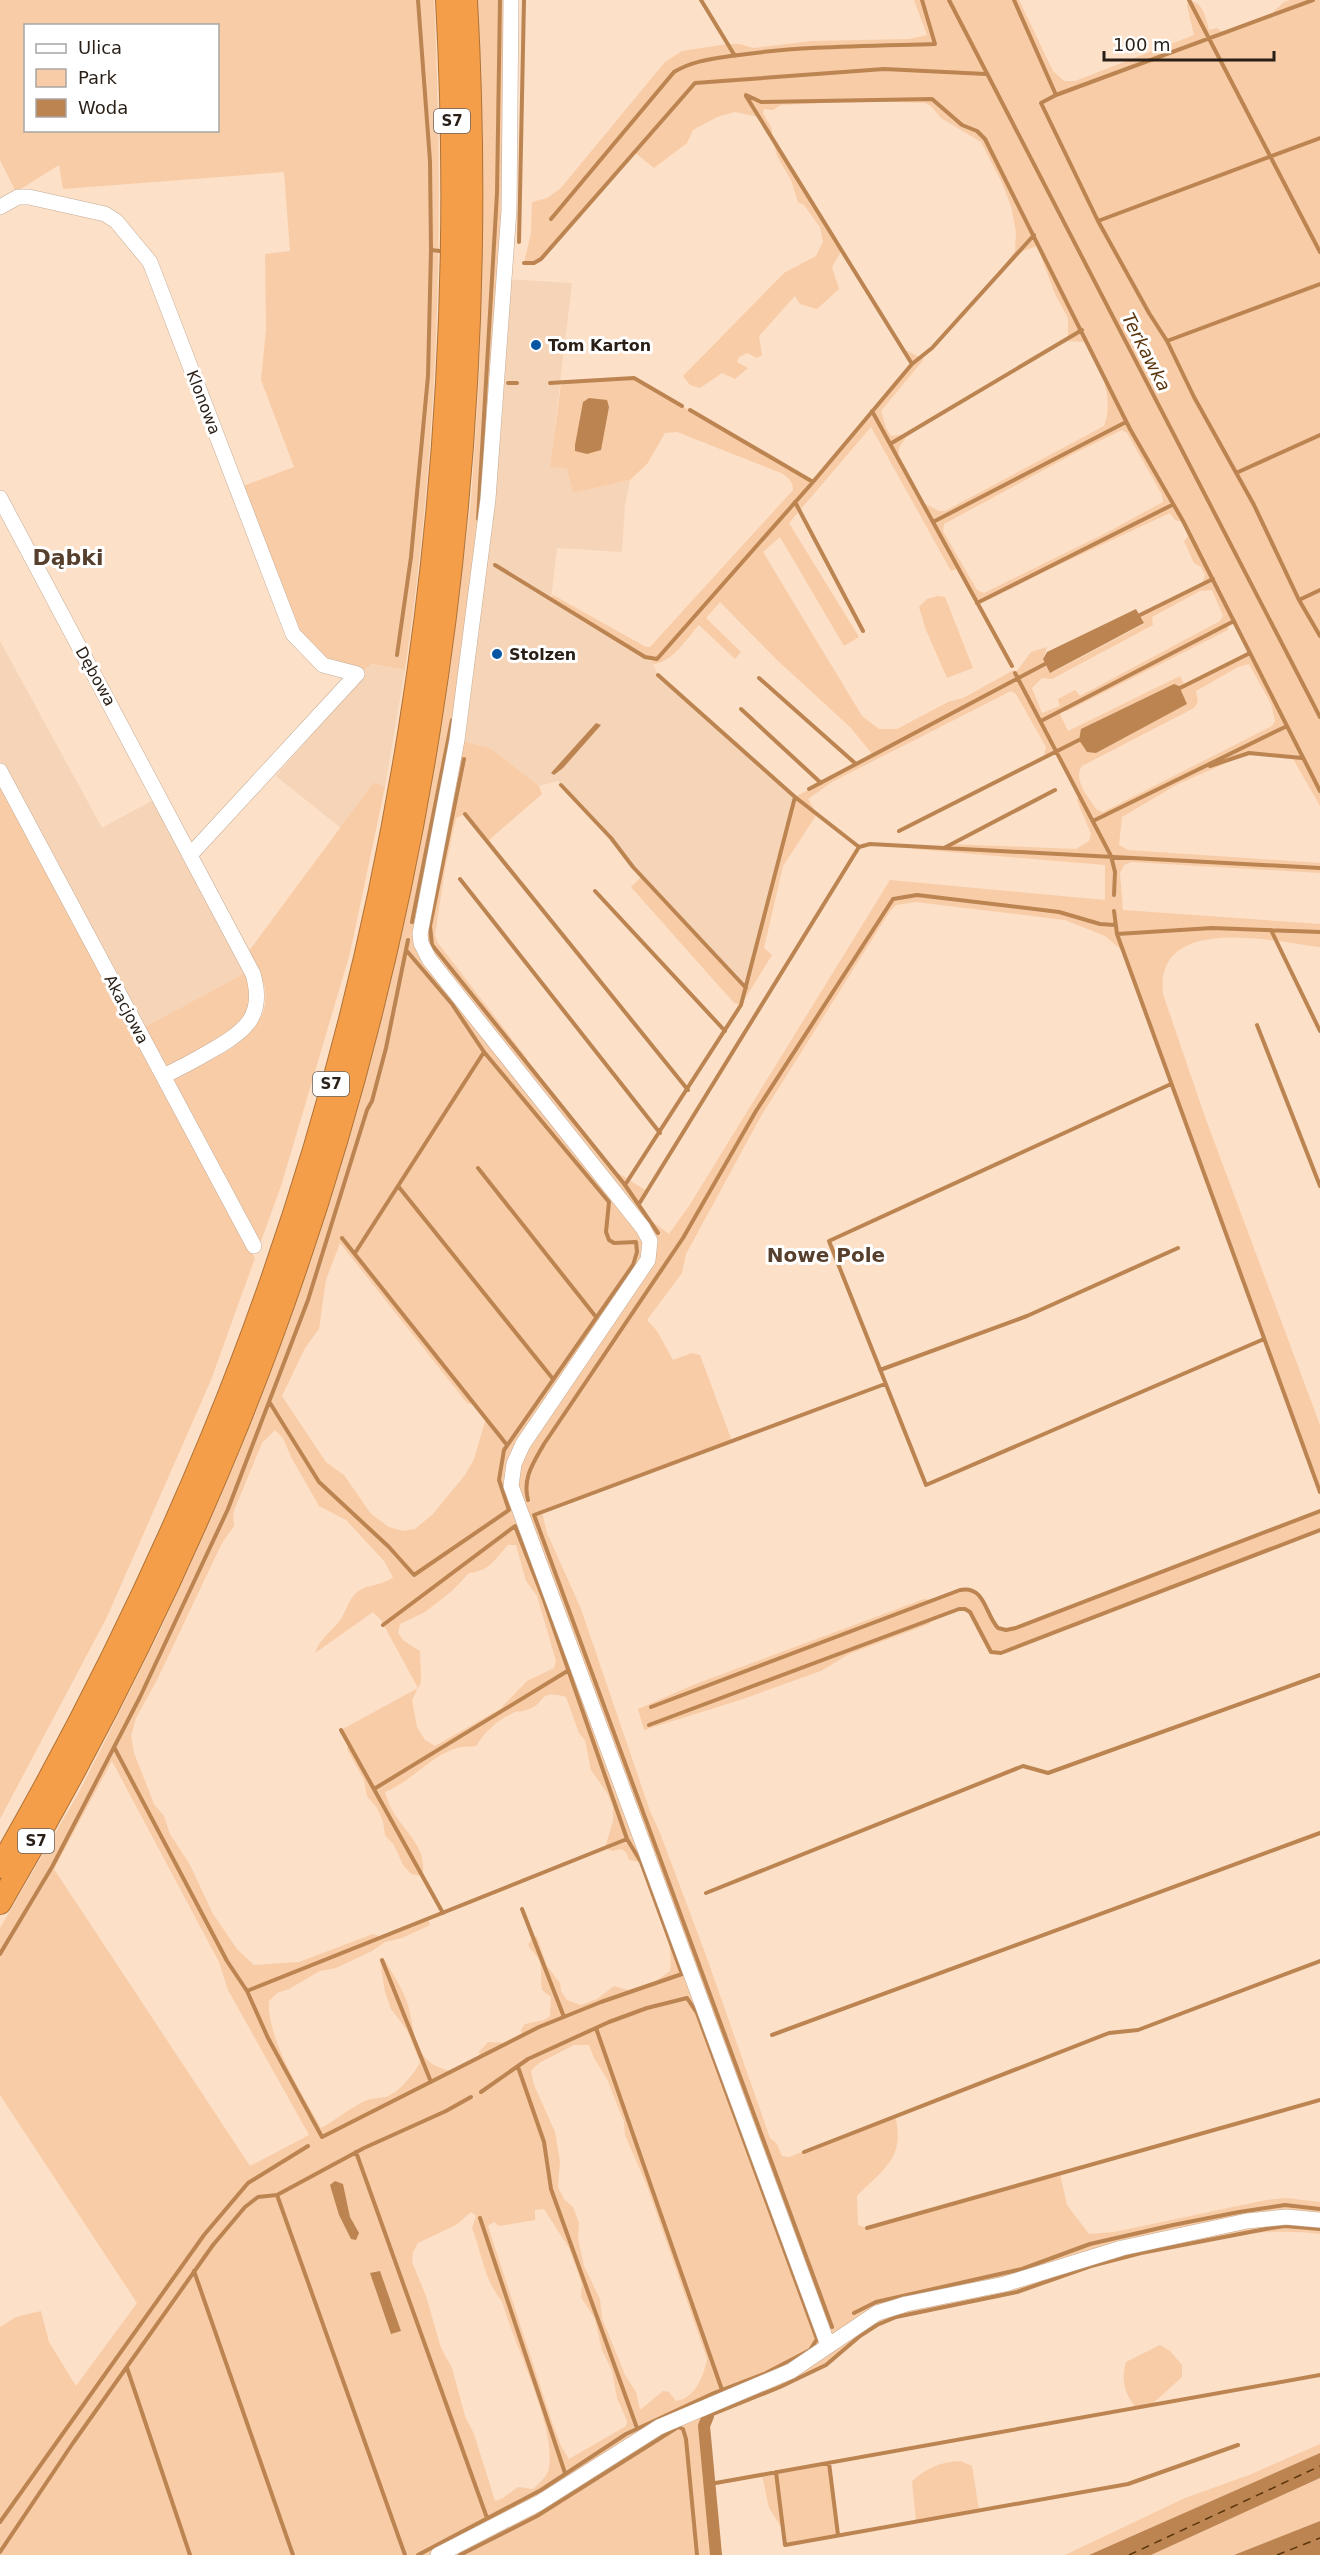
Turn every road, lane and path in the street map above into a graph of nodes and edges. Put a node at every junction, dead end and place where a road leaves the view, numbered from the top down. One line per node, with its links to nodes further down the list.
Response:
1 (447, 0): 10 (highway, S7)
2 (466, 0): 11 (highway, S7)
3 (511, 0): 13 (street)
4 (0, 207): 7 (street, Klonowa)
5 (0, 498): 7 (street, Dębowa)
6 (0, 771): 8 (street, Akacjowa)
7 (191, 854): 8 (street, Dębowa)
8 (163, 1076): 9 (street, Akacjowa)
9 (254, 1246)
10 (0, 1867)
11 (0, 1903)
12 (1320, 2220): 13 (street)
13 (828, 2345): 14 (street)
14 (438, 2555)

